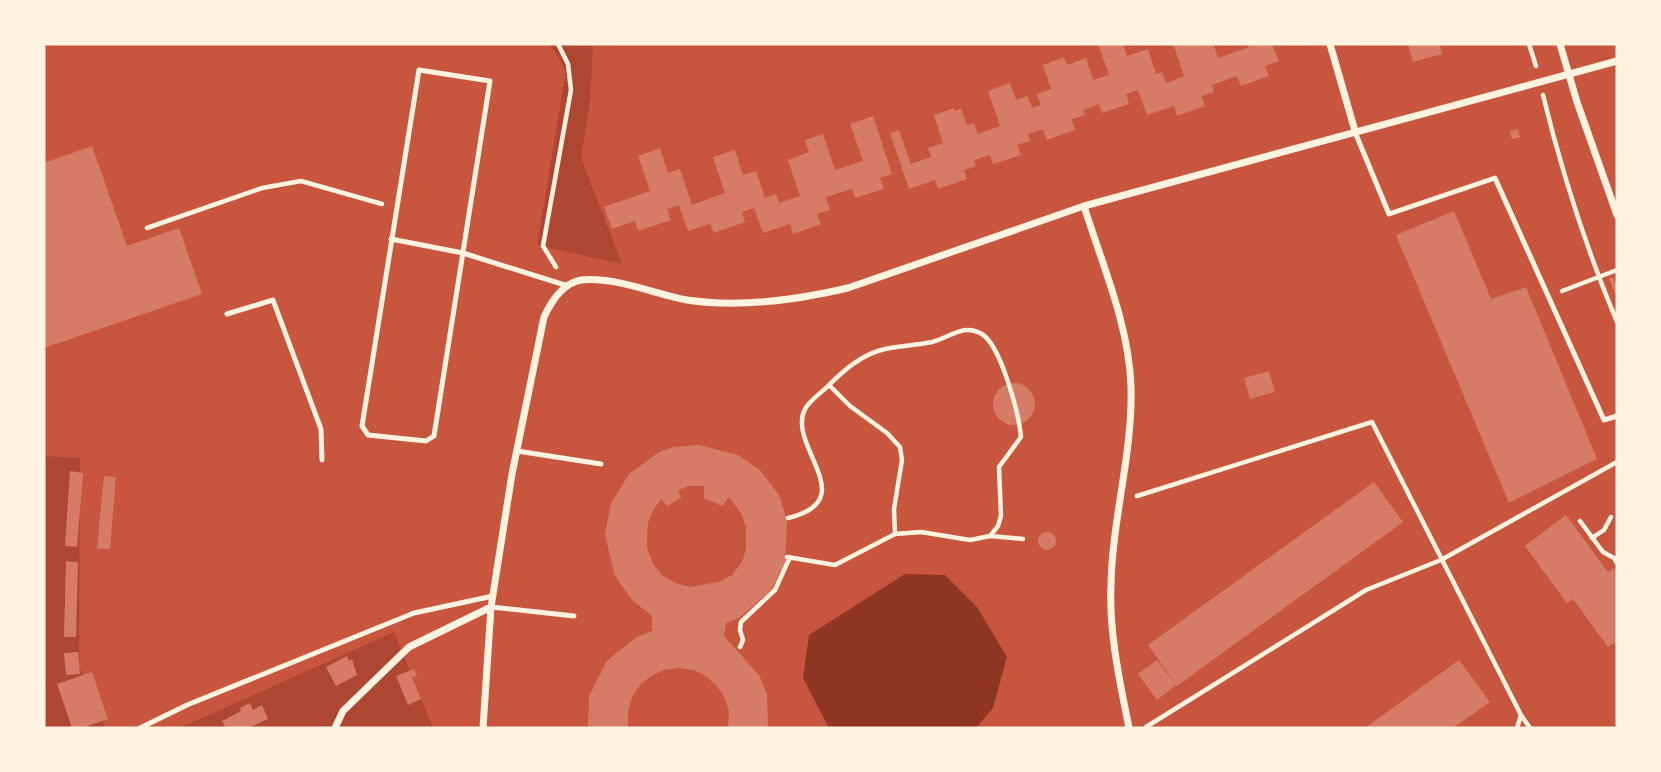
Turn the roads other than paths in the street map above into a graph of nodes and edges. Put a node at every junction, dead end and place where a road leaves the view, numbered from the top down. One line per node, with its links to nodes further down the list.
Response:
1 (1331, 44): 5 (street)
2 (1560, 44): 4 (street)
3 (1617, 61): 4 (street)
4 (1568, 74): 5 (street); 7 (street)
5 (1355, 131): 6 (street); 12 (lane)
6 (1084, 206): 10 (street); 22 (street)
7 (1617, 215)
8 (391, 239): 9 (lane); 9 (lane); 9 (lane)
9 (463, 253): 10 (lane)
10 (568, 286): 13 (street)
11 (227, 314): 14 (lane)
12 (1617, 416)
13 (517, 450): 15 (lane); 16 (street)
14 (322, 460)
15 (601, 464)
16 (493, 596): 17 (street); 19 (lane)
17 (491, 607): 18 (lane); 20 (street); 21 (street)
18 (574, 616)
19 (140, 728)
20 (335, 728)
21 (483, 728)
22 (1129, 728)

